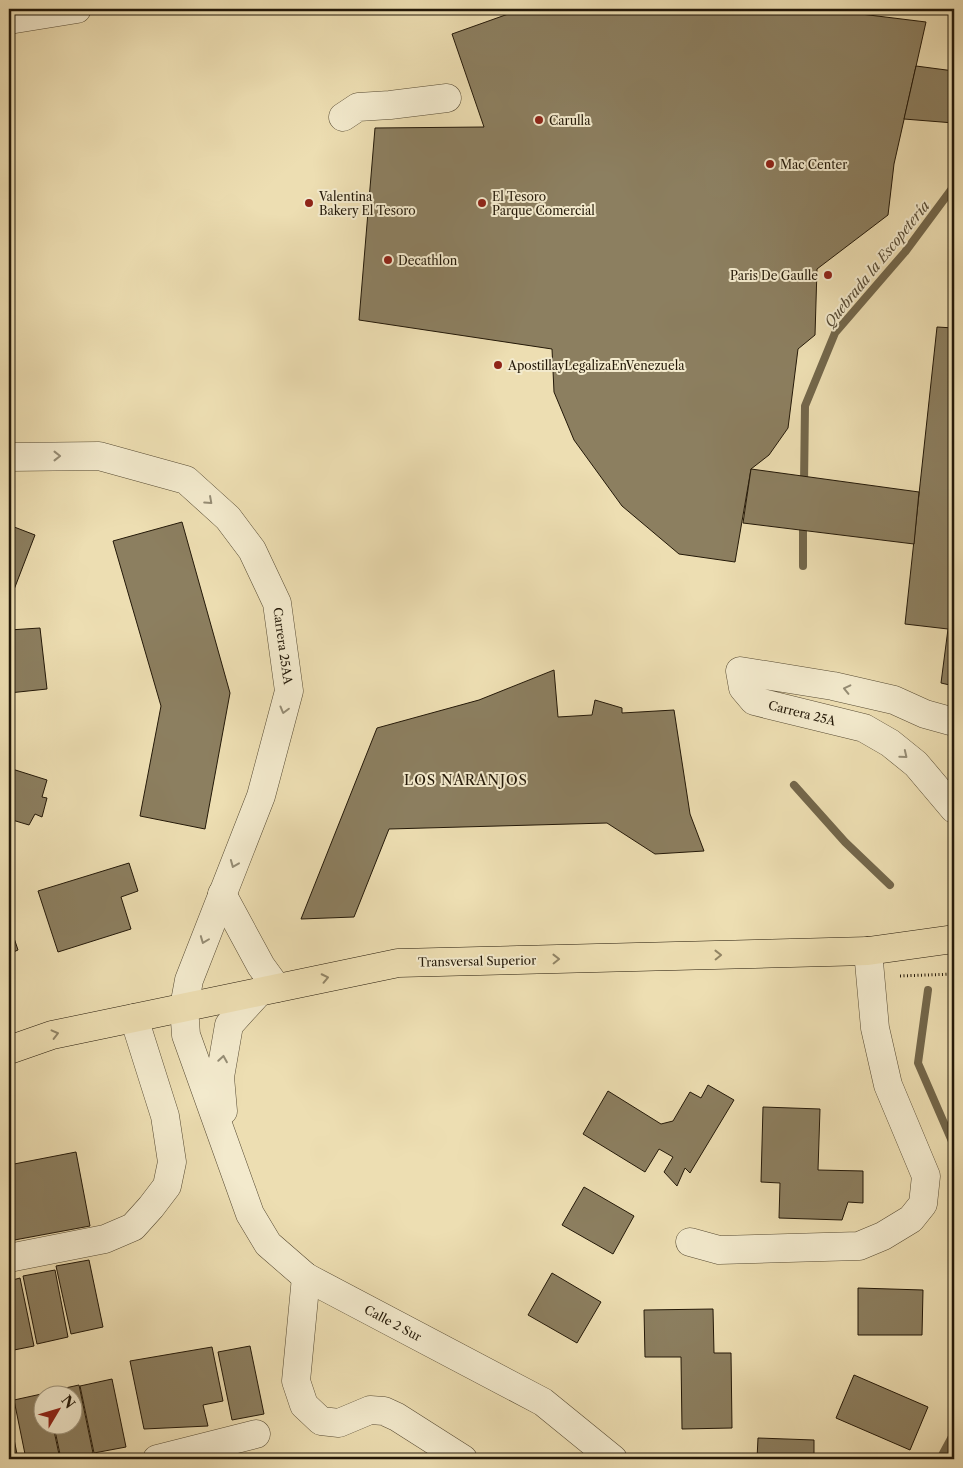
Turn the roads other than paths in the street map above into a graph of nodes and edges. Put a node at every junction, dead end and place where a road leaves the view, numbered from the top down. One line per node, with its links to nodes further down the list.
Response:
1 (77, 9): 2 (street)
2 (9, 20)
3 (447, 98): 4 (street)
4 (343, 117)
5 (9, 457): 8 (street, Carrera 25AA, one-way to 8)
6 (954, 722): 7 (street, Carrera 25A, one-way to 7)
7 (954, 809)
8 (222, 894): 12 (street); 13 (street, Carrera 25AA, one-way to 13)
9 (954, 939): 11 (main road, Transversal Superior)
10 (954, 949): 11 (main road)
11 (872, 951): 12 (main road, Transversal Superior, one-way to 11); 17 (street)
12 (268, 990): 13 (main road, Transversal Superior); 16 (street, Calle 2 Sur, one-way to 12)
13 (184, 1007): 14 (main road, Transversal Superior); 16 (street, Calle 2 Sur)
14 (134, 1018): 15 (main road, Transversal Superior, one-way to 14); 18 (street)
15 (9, 1050)
16 (225, 1142): 19 (street, Calle 2 Sur)
17 (690, 1242)
18 (9, 1258)
19 (306, 1277): 22 (street); 23 (street, Calle 2 Sur)
20 (256, 1434): 21 (street)
21 (156, 1459)
22 (464, 1459)
23 (613, 1459)

